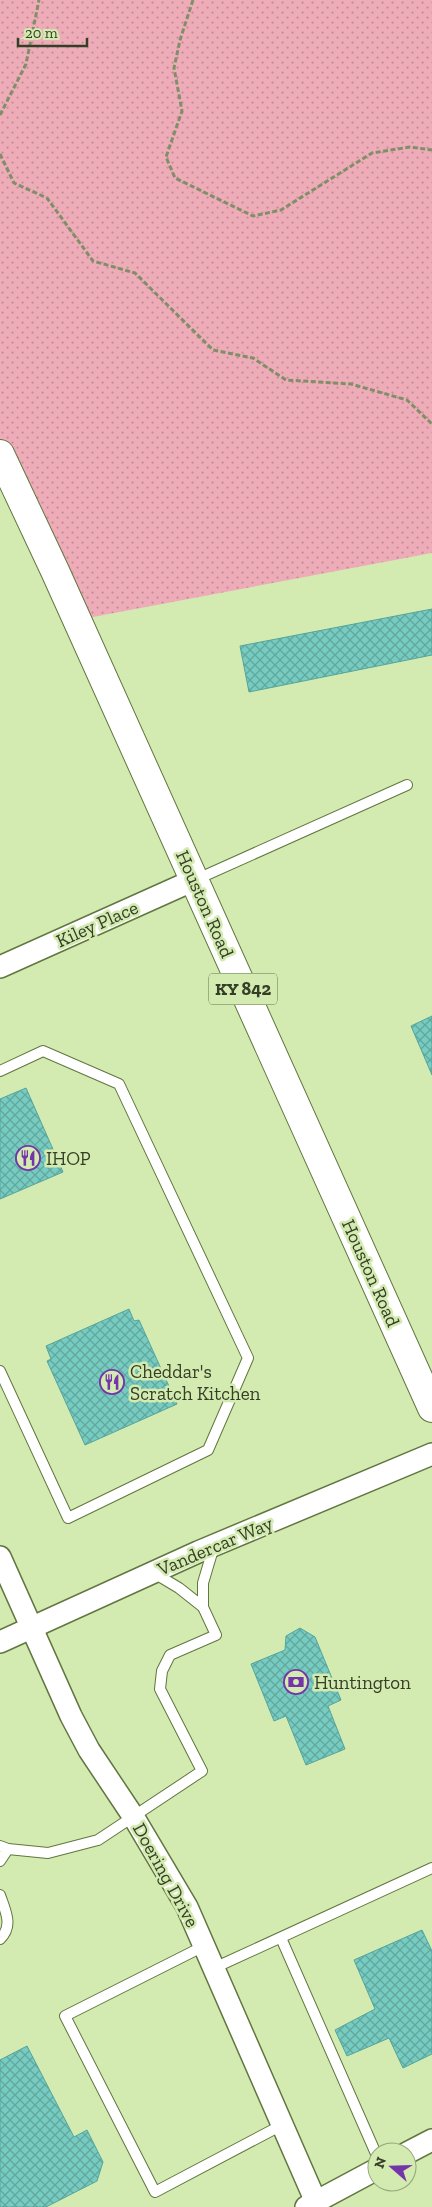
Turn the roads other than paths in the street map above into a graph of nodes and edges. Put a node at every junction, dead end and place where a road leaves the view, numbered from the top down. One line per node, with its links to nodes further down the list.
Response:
1 (0, 454): 3 (main road, Houston Road / KY 842)
2 (407, 785): 3 (lane)
3 (194, 880): 4 (street, Kiley Place); 7 (main road, Houston Road / KY 842)
4 (0, 967)
5 (0, 1070): 6 (lane)
6 (0, 1371)
7 (432, 1408)
8 (432, 1454): 9 (street, Vandercar Way)
9 (214, 1546): 11 (street, Vandercar Way); 12 (lane)
10 (0, 1556): 13 (street, Doering Drive)
11 (154, 1573): 12 (lane); 13 (street, Vandercar Way)
12 (203, 1607): 15 (lane)
13 (32, 1628): 14 (street, Vandercar Way); 15 (street, Doering Drive)
14 (0, 1642)
15 (133, 1816): 16 (lane); 22 (street, Doering Drive)
16 (4, 1847): 17 (lane)
17 (0, 1861)
18 (432, 1868): 20 (lane)
19 (0, 1895): 21 (lane)
20 (281, 1938): 23 (lane); 26 (lane)
21 (0, 1939)
22 (204, 1946): 23 (street, Doering Drive); 24 (lane)
23 (214, 1968): 24 (street, Doering Drive)
24 (282, 2125): 29 (street, Doering Drive)
25 (432, 2140): 27 (street)
26 (371, 2142)
27 (417, 2148)
28 (367, 2174): 29 (street)
29 (311, 2204)

